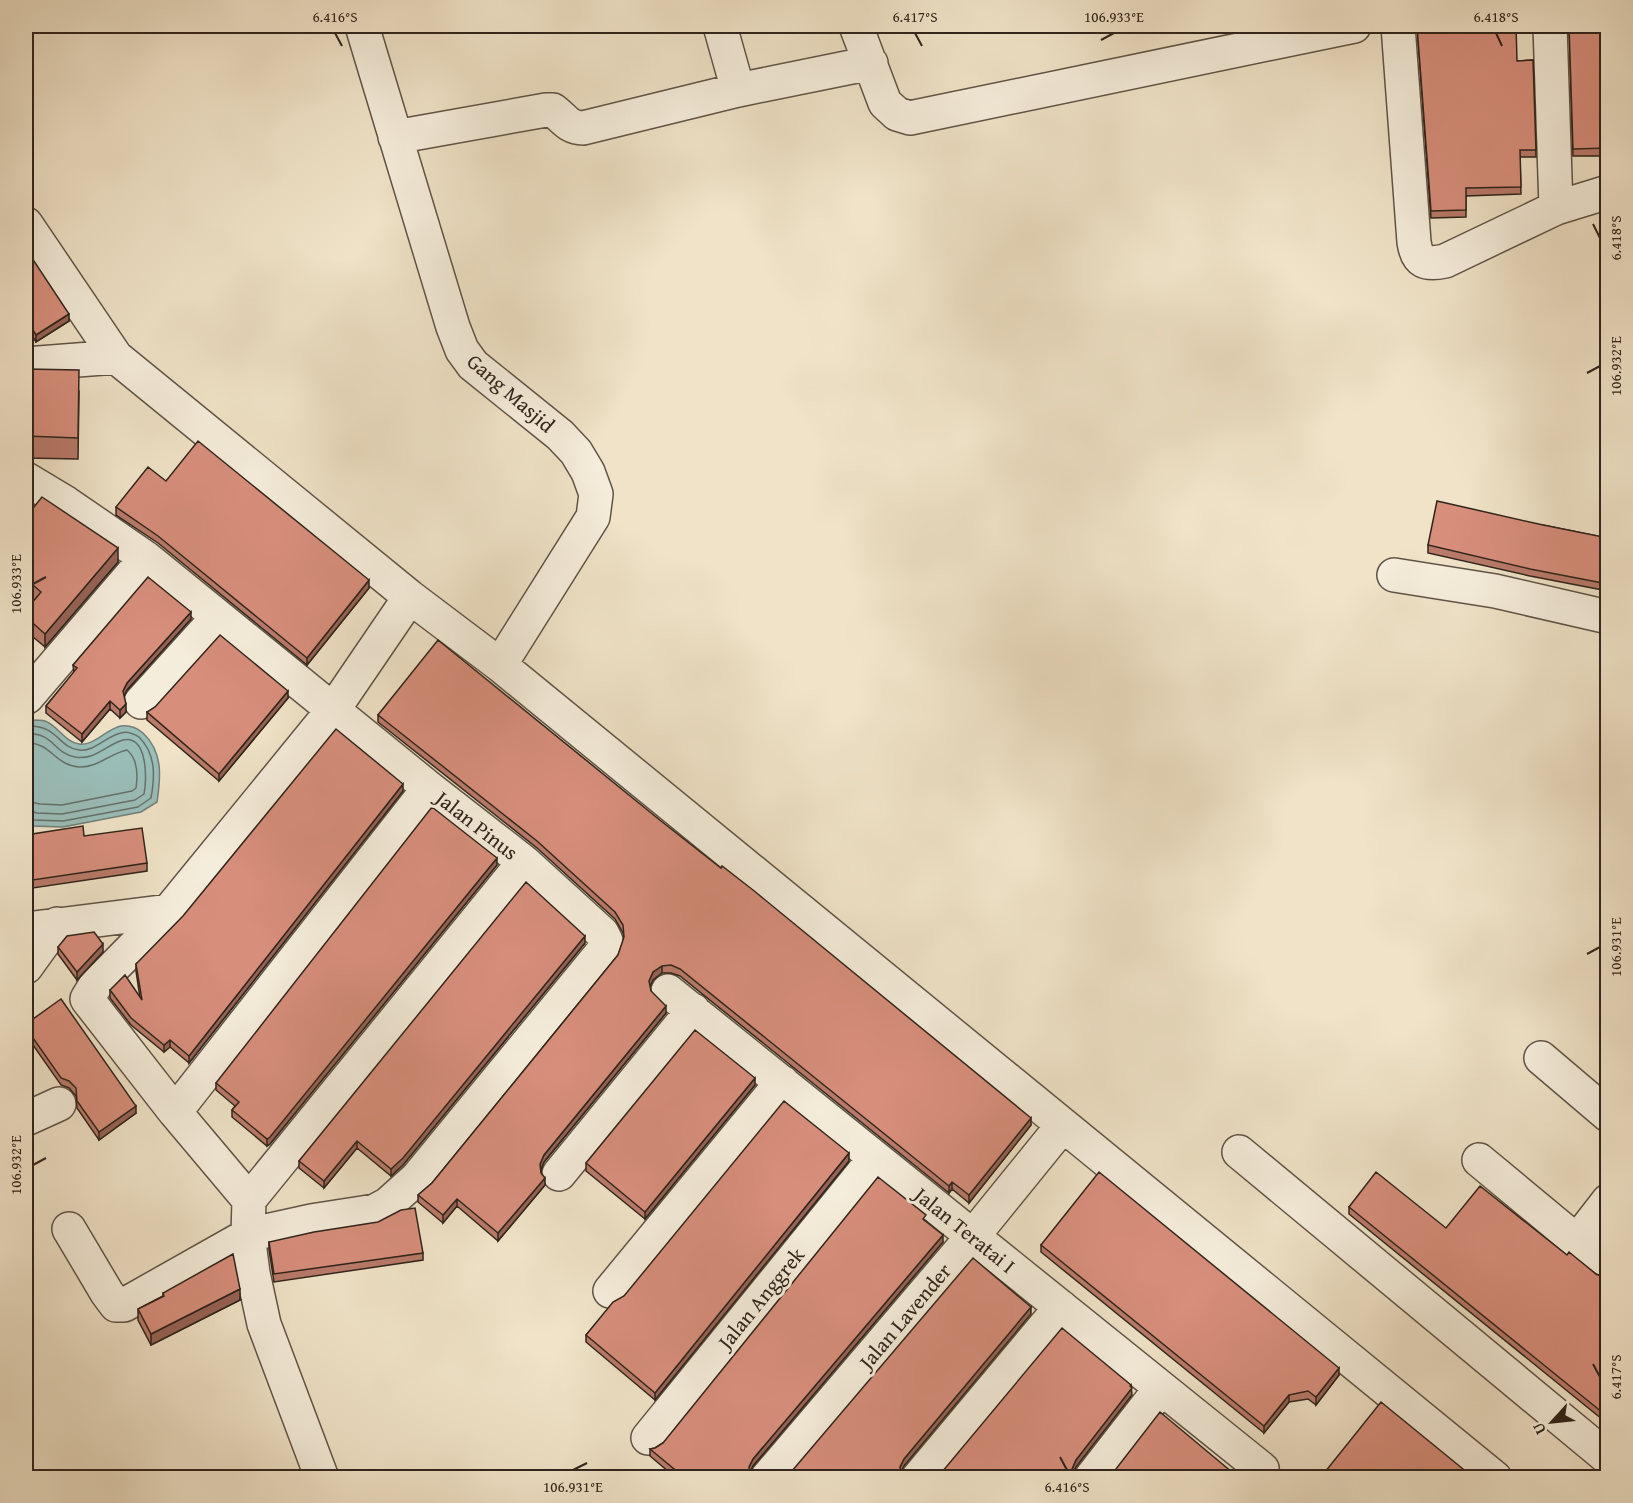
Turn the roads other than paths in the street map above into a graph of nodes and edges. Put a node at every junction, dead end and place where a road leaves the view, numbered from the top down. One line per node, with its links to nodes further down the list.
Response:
1 (362, 26): 9 (street, Gang Masjid)
2 (720, 26): 8 (street)
3 (856, 26): 7 (street)
4 (1354, 26): 7 (street)
5 (1398, 26): 11 (street)
6 (1550, 26): 11 (street)
7 (871, 63): 8 (street)
8 (738, 90): 9 (street)
9 (395, 137): 21 (street, Gang Masjid)
10 (1608, 192): 11 (street)
11 (1556, 208)
12 (26, 224): 13 (street)
13 (116, 357): 14 (street); 18 (street)
14 (26, 364)
15 (26, 479): 16 (street, Jalan Pinus)
16 (146, 558): 19 (street, Jalan Pinus); 22 (street)
17 (1394, 575): 20 (street)
18 (410, 597): 21 (street); 24 (street)
19 (218, 617): 23 (street); 24 (street, Jalan Pinus)
20 (1608, 617)
21 (515, 642): 37 (street)
22 (26, 696)
23 (141, 702)
24 (333, 710): 25 (street, Jalan Pinus); 27 (street)
25 (429, 788): 26 (street, Jalan Pinus); 34 (street)
26 (524, 862): 42 (street); 45 (street, Jalan Pinus)
27 (169, 911): 28 (street); 34 (street)
28 (57, 924): 29 (street); 30 (street)
29 (26, 929)
30 (26, 967)
31 (1541, 1058): 35 (street)
32 (782, 1082): 39 (street, Jalan Teratai I); 41 (street, Jalan Teratai I); 49 (street)
33 (59, 1104): 36 (street)
34 (175, 1112): 42 (street)
35 (1608, 1115)
36 (26, 1119)
37 (1063, 1125): 46 (street, Jalan Lavender); 59 (street)
38 (1239, 1152): 53 (street)
39 (875, 1158): 46 (street, Jalan Teratai I); 52 (street, Jalan Anggrek)
40 (1479, 1160): 47 (street)
41 (559, 1174)
42 (249, 1200): 45 (street)
43 (1608, 1202): 47 (street)
44 (69, 1229): 45 (street)
45 (248, 1235): 55 (street)
46 (974, 1236): 50 (street, Jalan Teratai I); 56 (street, Jalan Lavender)
47 (1576, 1241): 48 (street)
48 (1608, 1267)
49 (610, 1291)
50 (1060, 1307): 51 (street, Jalan Teratai I); 57 (street)
51 (1161, 1388): 54 (street, Jalan Teratai I); 58 (street)
52 (648, 1438)
53 (1608, 1458)
54 (1261, 1473)
55 (321, 1478)
56 (767, 1478)
57 (918, 1478)
58 (1091, 1478)
59 (1495, 1478)

